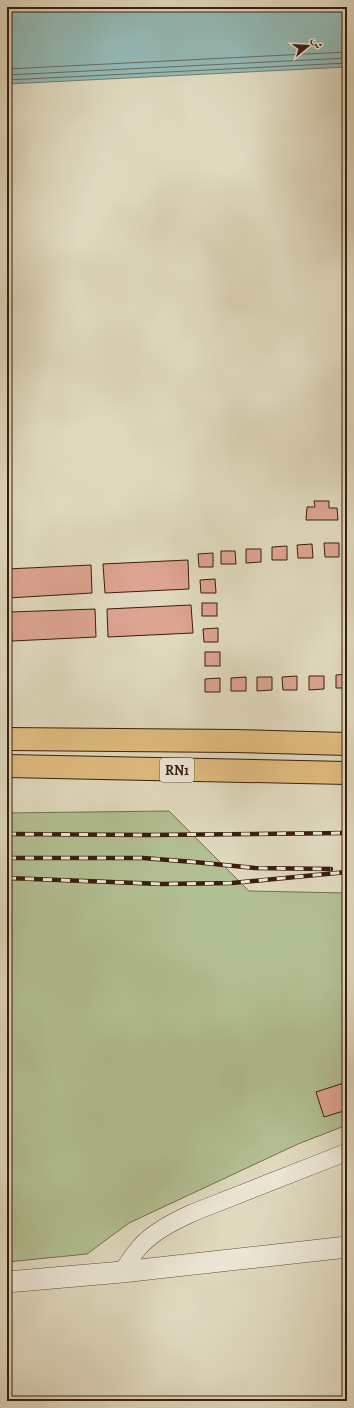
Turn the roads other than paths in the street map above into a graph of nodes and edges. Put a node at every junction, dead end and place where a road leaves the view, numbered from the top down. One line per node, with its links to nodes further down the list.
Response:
1 (7, 739): 2 (main road, RN1)
2 (347, 744)
3 (7, 766): 4 (main road, RN1)
4 (347, 774)
5 (347, 1152): 7 (street)
6 (347, 1247): 7 (street)
7 (122, 1272): 8 (street)
8 (7, 1282)

